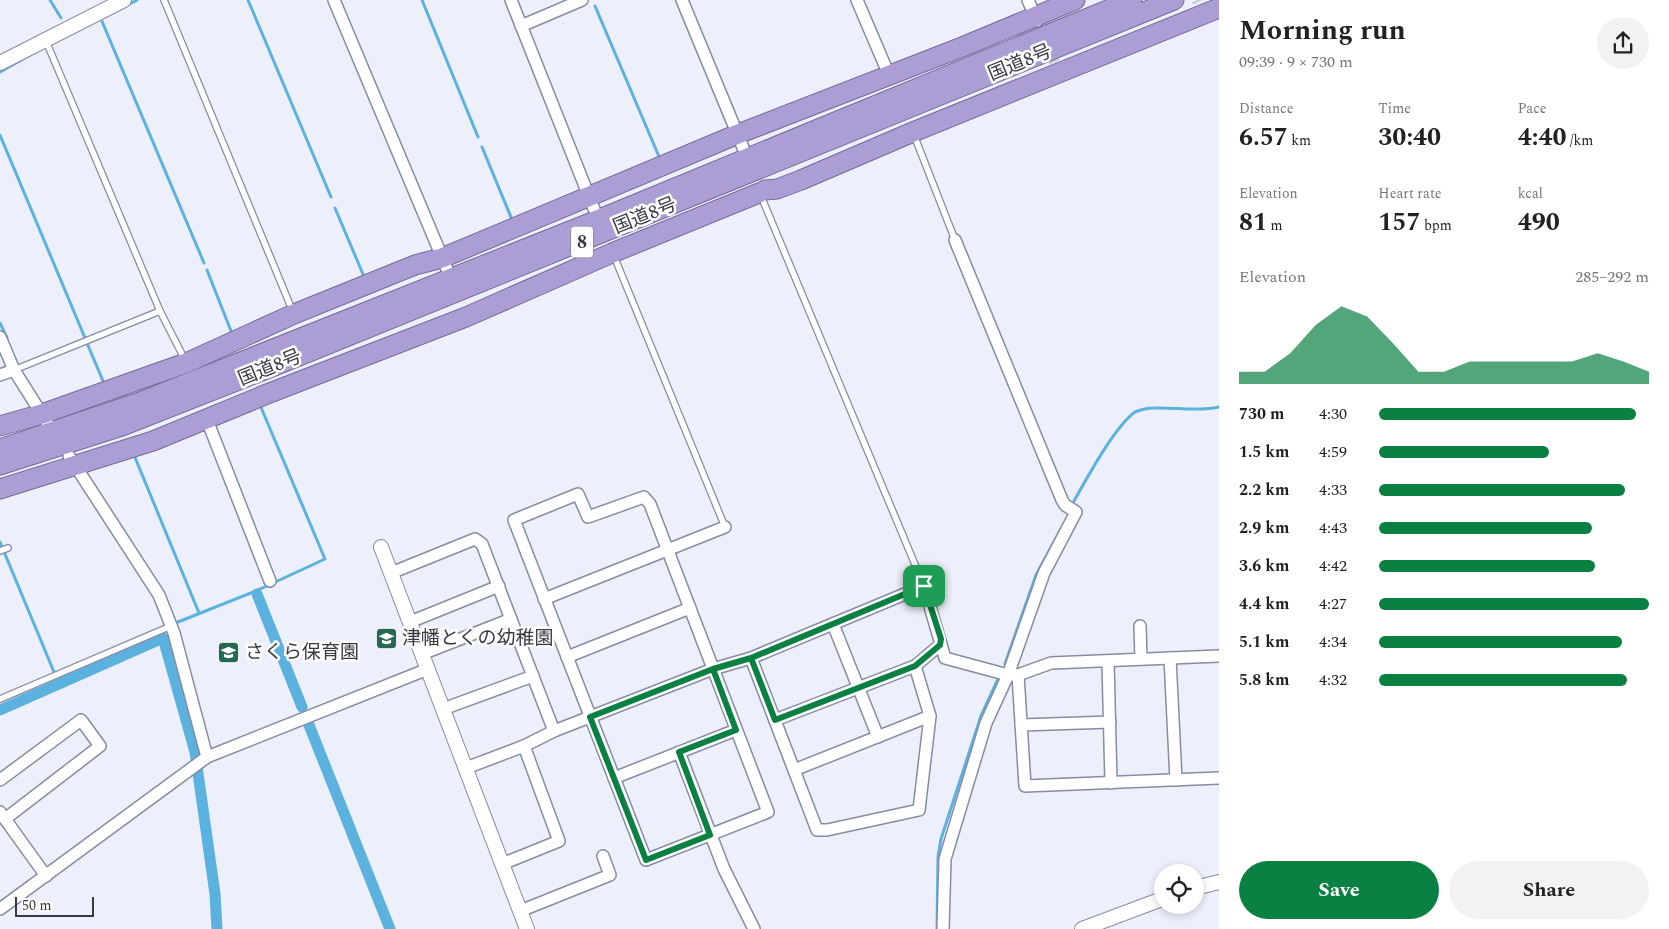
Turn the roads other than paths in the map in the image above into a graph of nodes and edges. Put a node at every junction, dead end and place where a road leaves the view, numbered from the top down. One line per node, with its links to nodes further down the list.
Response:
1 (124, 0): 15 (street)
2 (164, 0): 28 (lane)
3 (334, 0): 25 (street)
4 (511, 0): 14 (street)
5 (582, 0): 14 (street)
6 (682, 0): 20 (street)
7 (857, 0): 18 (street)
8 (1075, 0): 13 (highway)
9 (1113, 0): 20 (highway)
10 (1132, 0): 33 (highway, 国道8号 / 8)
11 (1174, 0): 16 (highway, 国道8号 / 8)
12 (1206, 8): 19 (highway)
13 (1033, 13): 18 (highway)
14 (521, 26): 22 (street)
15 (46, 41): 17 (street); 27 (lane)
16 (1062, 45): 21 (highway); 38 (highway, 国道8号 / 8)
17 (0, 63)
18 (889, 75): 20 (highway)
19 (912, 132): 21 (highway); 23 (lane)
20 (740, 141): 22 (highway)
21 (760, 188): 24 (highway); 47 (lane)
22 (591, 203): 25 (highway)
23 (955, 240): 66 (street)
24 (610, 247): 26 (highway); 41 (lane)
25 (442, 262): 28 (highway); 33 (highway)
26 (494, 304): 35 (highway); 38 (highway)
27 (160, 311): 30 (lane); 31 (lane)
28 (294, 314): 30 (highway)
29 (0, 337): 31 (street)
30 (186, 363): 34 (highway)
31 (14, 370): 32 (street); 34 (street)
32 (0, 375)
33 (140, 402): 37 (highway, 国道8号 / 8)
34 (45, 419): 36 (highway)
35 (207, 420): 38 (highway); 45 (street)
36 (0, 426)
37 (0, 449)
38 (68, 456): 39 (highway, 国道8号 / 8); 40 (highway); 53 (street)
39 (0, 465)
40 (0, 489)
41 (725, 527): 43 (street)
42 (381, 547): 44 (street)
43 (668, 549): 48 (street); 48 (street); 49 (street)
44 (391, 573): 46 (street); 51 (street)
45 (270, 581)
46 (499, 586): 50 (street); 51 (street)
47 (924, 586): 52 (street); 55 (street)
48 (544, 599): 58 (street)
49 (690, 608): 58 (street); 65 (street)
50 (511, 619): 56 (street); 67 (street)
51 (410, 622): 56 (street)
52 (833, 624): 59 (street); 68 (street)
53 (172, 626): 69 (lane); 81 (street)
54 (1140, 626): 61 (street)
55 (940, 645): 63 (street); 66 (street)
56 (422, 654): 64 (street)
57 (1219, 656): 60 (street)
58 (567, 657): 72 (street)
59 (751, 658): 65 (street); 73 (street)
60 (1170, 658): 61 (street); 87 (street)
61 (1141, 660): 62 (street)
62 (1108, 661): 66 (street); 74 (street)
63 (915, 666): 68 (street); 71 (street)
64 (428, 669): 70 (street); 81 (street)
65 (713, 669): 72 (street); 76 (street)
66 (1013, 675): 75 (street); 101 (street)
67 (532, 676): 70 (street); 77 (street)
68 (857, 688): 73 (street); 78 (street)
69 (0, 699)
70 (443, 709): 82 (street)
71 (930, 716): 78 (street); 83 (street)
72 (590, 717): 77 (street); 84 (street)
73 (775, 720): 83 (street)
74 (1110, 722): 75 (street); 88 (street)
75 (1021, 725): 88 (street)
76 (736, 730): 80 (street); 90 (street)
77 (554, 731): 79 (street)
78 (878, 737): 83 (street)
79 (524, 746): 82 (street); 92 (street)
80 (679, 752): 84 (street); 90 (street)
81 (207, 758): 93 (street)
82 (466, 768): 92 (street)
83 (794, 770)
84 (614, 778): 90 (street)
85 (1219, 778): 87 (street)
86 (0, 780): 89 (street)
87 (1176, 780): 88 (street)
88 (1112, 783)
89 (2, 816): 93 (street)
90 (710, 835): 100 (street)
91 (603, 856): 98 (street)
92 (502, 864): 98 (street)
93 (46, 876): 97 (street)
94 (1219, 882): 95 (street)
95 (1204, 886)
96 (1154, 902): 102 (street)
97 (0, 909)
98 (520, 911): 99 (street)
99 (527, 929)
100 (754, 929)
101 (944, 929)
102 (1082, 929)

